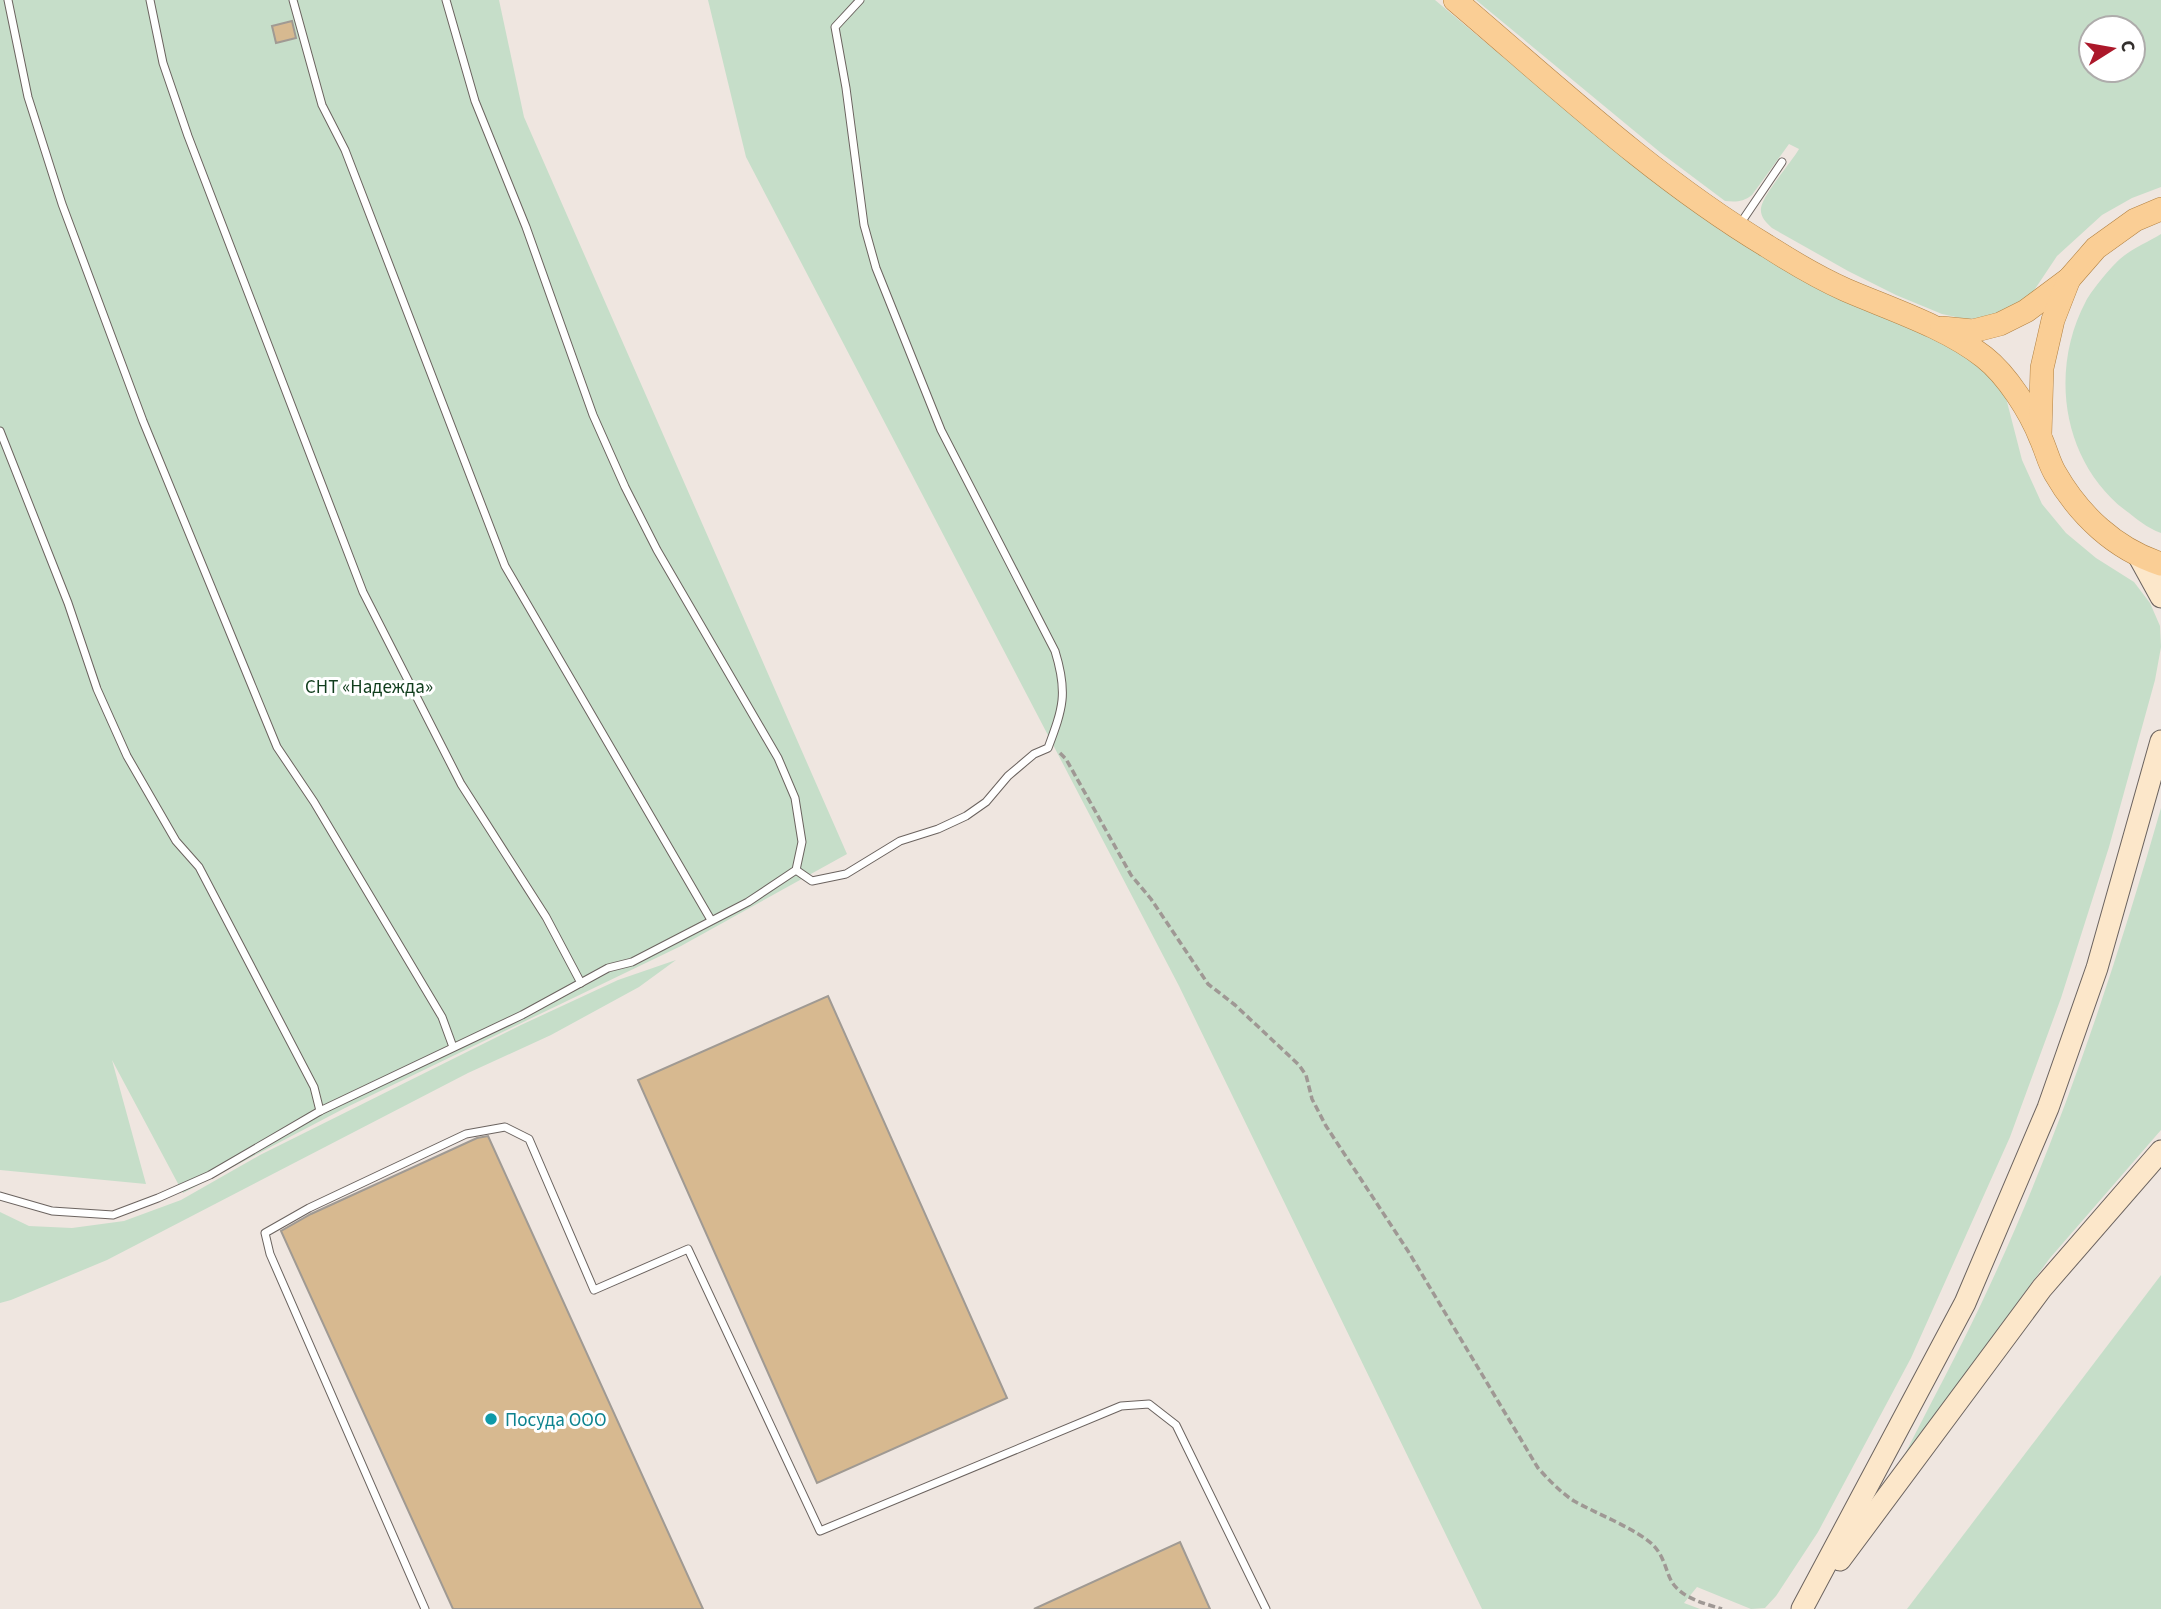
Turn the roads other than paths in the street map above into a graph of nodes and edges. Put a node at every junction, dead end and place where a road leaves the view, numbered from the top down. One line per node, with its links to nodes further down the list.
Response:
1 (8, 0): 21 (lane)
2 (150, 0): 20 (lane)
3 (293, 0): 19 (lane)
4 (446, 0): 18 (lane)
5 (860, 0): 18 (lane)
6 (1455, 0): 9 (main road)
7 (1782, 162): 9 (lane)
8 (2161, 209): 10 (main road)
9 (1738, 228): 11 (main road)
10 (2069, 279): 11 (main road); 13 (main road)
11 (1932, 327): 13 (main road)
12 (0, 431): 22 (lane)
13 (2040, 435): 14 (main road)
14 (2139, 556): 15 (main road); 16 (main road)
15 (2161, 564)
16 (2161, 597)
17 (2161, 741): 27 (main road)
18 (796, 870): 19 (lane)
19 (711, 920): 20 (lane)
20 (581, 982): 21 (lane)
21 (453, 1047): 22 (lane)
22 (320, 1111): 24 (lane)
23 (2161, 1151): 27 (main road)
24 (0, 1196)
25 (425, 1609): 26 (lane)
26 (1266, 1609)
27 (1803, 1609)

